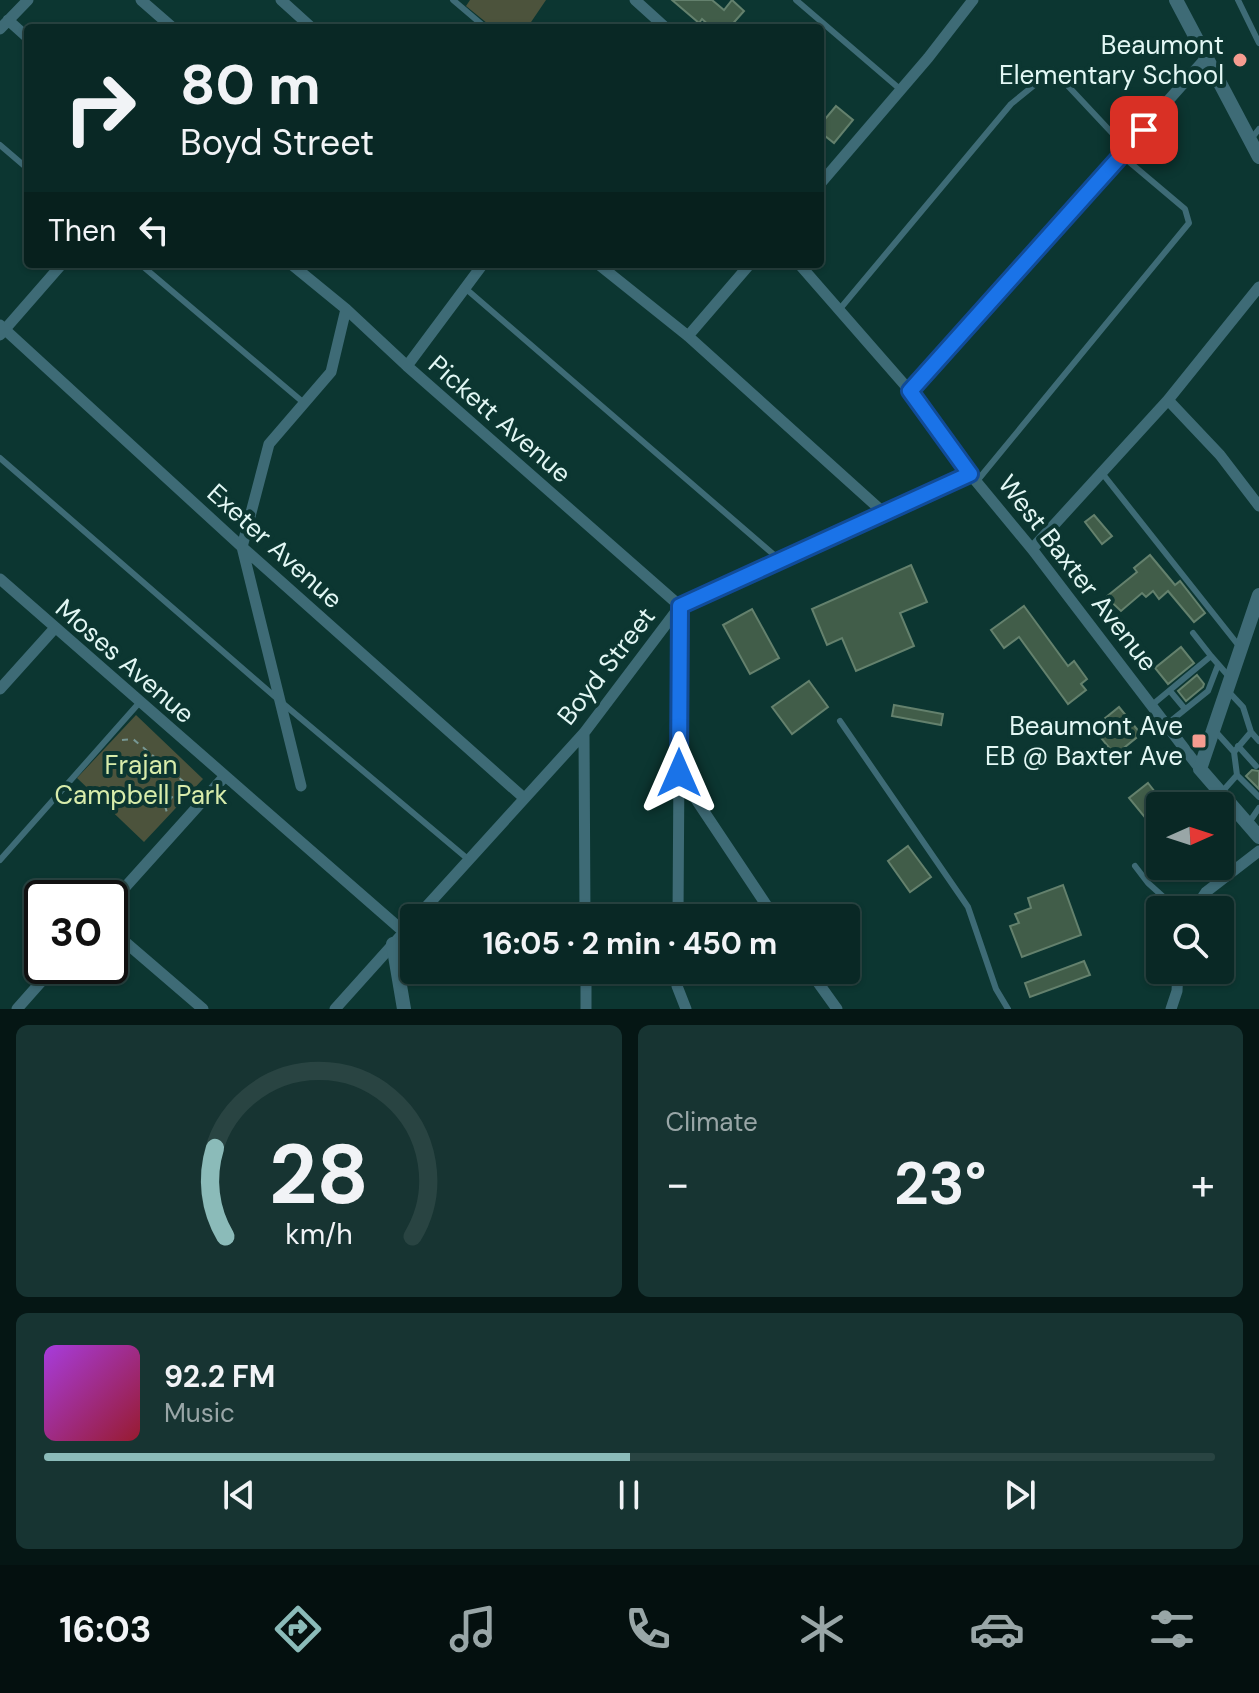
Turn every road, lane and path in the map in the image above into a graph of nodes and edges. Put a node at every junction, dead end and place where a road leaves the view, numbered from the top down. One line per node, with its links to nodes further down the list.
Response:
1 (28, 0): 10 (street)
2 (141, 0): 11 (street)
3 (281, 0): 12 (street)
4 (453, 0): 13 (lane)
5 (635, 0): 14 (street)
6 (796, 0): 18 (lane)
7 (973, 0): 18 (street)
8 (1176, 0): 17 (street)
9 (1238, 0): 16 (lane)
10 (4, 24): 15 (street)
11 (168, 24)
12 (307, 24)
13 (481, 24)
14 (662, 24)
15 (24, 36)
16 (1259, 43)
17 (1206, 58): 19 (street); 21 (street)
18 (901, 90): 24 (street)
19 (1255, 134): 22 (street)
20 (0, 145): 23 (lane)
21 (1124, 152): 35 (lane); 39 (street); 44 (lane)
22 (1259, 157)
23 (24, 166)
24 (824, 170)
25 (58, 268): 36 (street)
26 (145, 268): 41 (lane)
27 (296, 268): 34 (street, Pickett Avenue)
28 (480, 268): 33 (street)
29 (603, 268): 37 (street)
30 (747, 268): 37 (street)
31 (802, 268): 35 (street, West Baxter Avenue)
32 (1259, 287): 40 (street)
33 (465, 288): 38 (street); 49 (lane)
34 (346, 309): 38 (street, Pickett Avenue); 41 (street)
35 (839, 310): 39 (street, West Baxter Avenue)
36 (2, 330): 47 (street, Exeter Avenue)
37 (688, 336): 46 (street)
38 (407, 366): 52 (street, Pickett Avenue)
39 (910, 391): 44 (street, West Baxter Avenue)
40 (1168, 400): 43 (street); 45 (street)
41 (304, 403): 47 (street)
42 (0, 458): 61 (lane)
43 (1102, 473): 48 (street); 55 (lane)
44 (973, 478): 46 (street, Boyd Street); 48 (street, West Baxter Avenue)
45 (1259, 506)
46 (883, 512): 49 (street, Boyd Street)
47 (242, 547): 61 (street); 82 (street, Exeter Avenue)
48 (1032, 549): 63 (street, West Baxter Avenue)
49 (780, 560): 52 (street, Boyd Street)
50 (0, 579): 53 (street, Moses Avenue)
51 (1259, 595): 55 (street)
52 (680, 606): 69 (street, Boyd Street); 75 (street)
53 (54, 629): 59 (street); 62 (street, Moses Avenue)
54 (1193, 633): 56 (lane)
55 (1241, 649): 58 (street)
56 (1211, 656): 57 (lane); 60 (lane)
57 (1218, 665): 58 (lane); 64 (lane)
58 (1229, 684): 67 (street); 68 (lane)
59 (0, 689)
60 (1170, 691): 63 (lane); 64 (lane)
61 (280, 701): 78 (street); 90 (lane)
62 (139, 703): 70 (lane); 77 (street, Moses Avenue)
63 (1152, 705): 66 (street, West Baxter Avenue)
64 (1185, 709): 66 (lane)
65 (840, 721): 115 (lane)
66 (1166, 724): 74 (street, West Baxter Avenue)
67 (1214, 730): 72 (lane); 74 (street)
68 (1251, 732): 71 (lane); 72 (lane)
69 (584, 733): 82 (street, Boyd Street); 96 (street)
70 (111, 735): 85 (path); 89 (lane)
71 (1259, 741)
72 (1236, 749): 73 (lane); 76 (lane)
73 (1256, 766)
74 (1200, 769): 79 (street, West Baxter Avenue)
75 (679, 773): 97 (street); 98 (street)
76 (1237, 775): 80 (lane); 81 (lane)
77 (225, 776): 92 (street); 99 (street, Moses Avenue)
78 (301, 786)
79 (1220, 792)
80 (1222, 792)
81 (1259, 797)
82 (524, 798): 90 (street, Boyd Street)
83 (1234, 808): 86 (street, West Baxter Avenue)
84 (1259, 808): 86 (lane)
85 (168, 816)
86 (1248, 824): 87 (street, West Baxter Avenue)
87 (1259, 837)
88 (1259, 851): 94 (street)
89 (0, 860)
90 (469, 860): 95 (street, Boyd Street)
91 (1135, 866): 93 (lane)
92 (128, 884)
93 (1162, 896)
94 (1203, 896)
95 (429, 904)
96 (585, 904)
97 (678, 904)
98 (766, 904)
99 (400, 929)
100 (400, 936): 102 (street, Boyd Street)
101 (128, 944): 109 (street)
102 (393, 944): 110 (street, Boyd Street); 111 (street)
103 (39, 984): 108 (street)
104 (586, 984): 112 (street)
105 (677, 984): 113 (street)
106 (819, 984): 114 (street)
107 (1177, 984): 116 (street)
108 (17, 1009)
109 (203, 1009)
110 (335, 1009)
111 (404, 1009)
112 (586, 1009)
113 (686, 1009)
114 (837, 1009)
115 (1008, 1009)
116 (1171, 1009)

